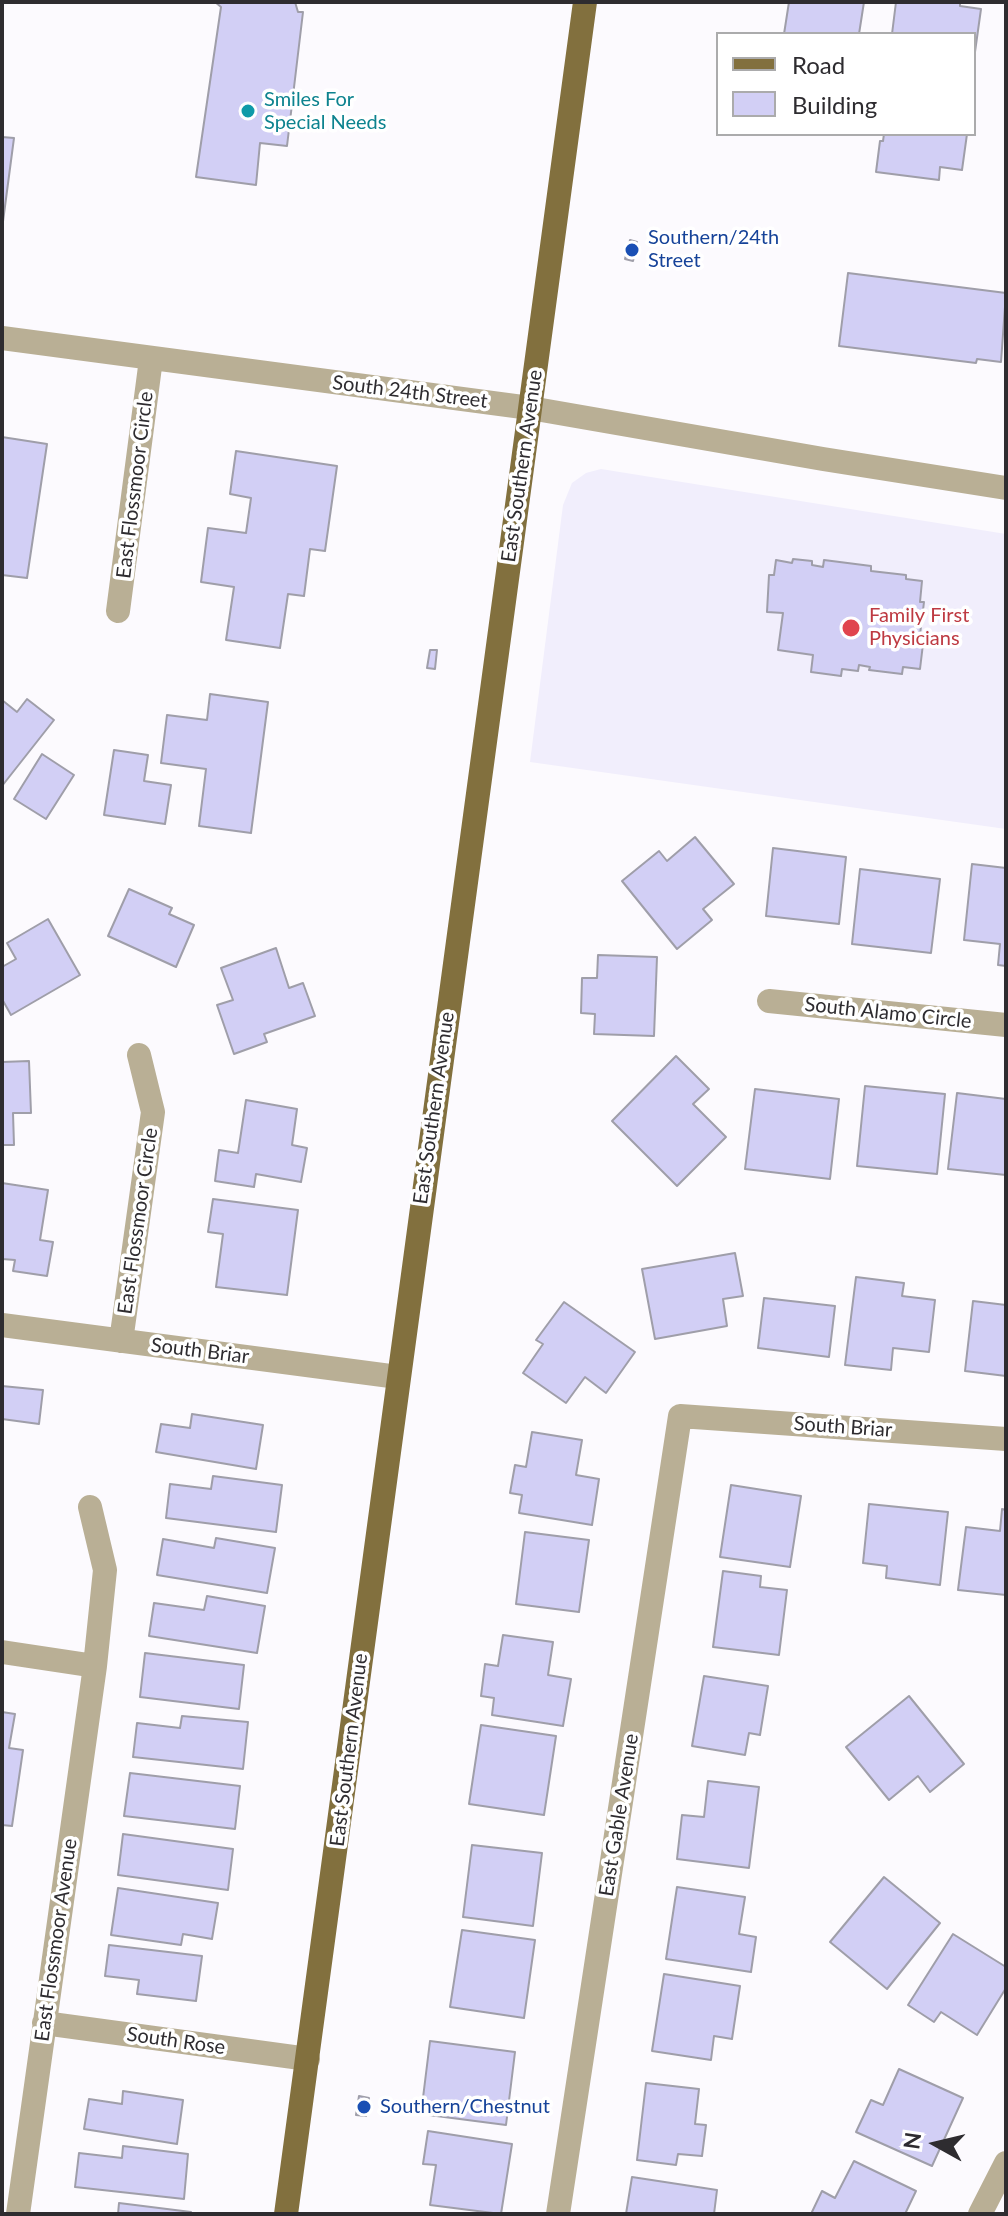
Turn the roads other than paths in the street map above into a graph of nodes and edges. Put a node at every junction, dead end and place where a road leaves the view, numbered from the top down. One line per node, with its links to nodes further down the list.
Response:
1 (585, 2): 4 (main road, East Southern Avenue)
2 (2, 338): 3 (street, South 24th Street)
3 (151, 359): 4 (street, South 24th Street); 6 (street, East Flossmoor Circle)
4 (530, 408): 5 (street, South 24th Street); 12 (main road, East Southern Avenue)
5 (1006, 488)
6 (118, 611)
7 (769, 1001): 8 (street, South Alamo Circle)
8 (1006, 1025)
9 (139, 1055): 11 (street, East Flossmoor Circle)
10 (2, 1325): 11 (street, South Briar)
11 (121, 1341): 12 (street, South Briar)
12 (398, 1377): 19 (main road, East Southern Avenue)
13 (680, 1416): 14 (street, South Briar); 23 (street, East Gable Avenue)
14 (1006, 1439)
15 (90, 1507): 17 (street)
16 (2, 1652): 17 (street)
17 (95, 1666): 18 (street, East Flossmoor Avenue)
18 (44, 2023): 19 (street, South Rose); 21 (street, East Flossmoor Avenue)
19 (308, 2059): 22 (main road, East Southern Avenue)
20 (1006, 2163): 24 (street)
21 (18, 2214)
22 (286, 2214)
23 (558, 2214)
24 (980, 2214)

